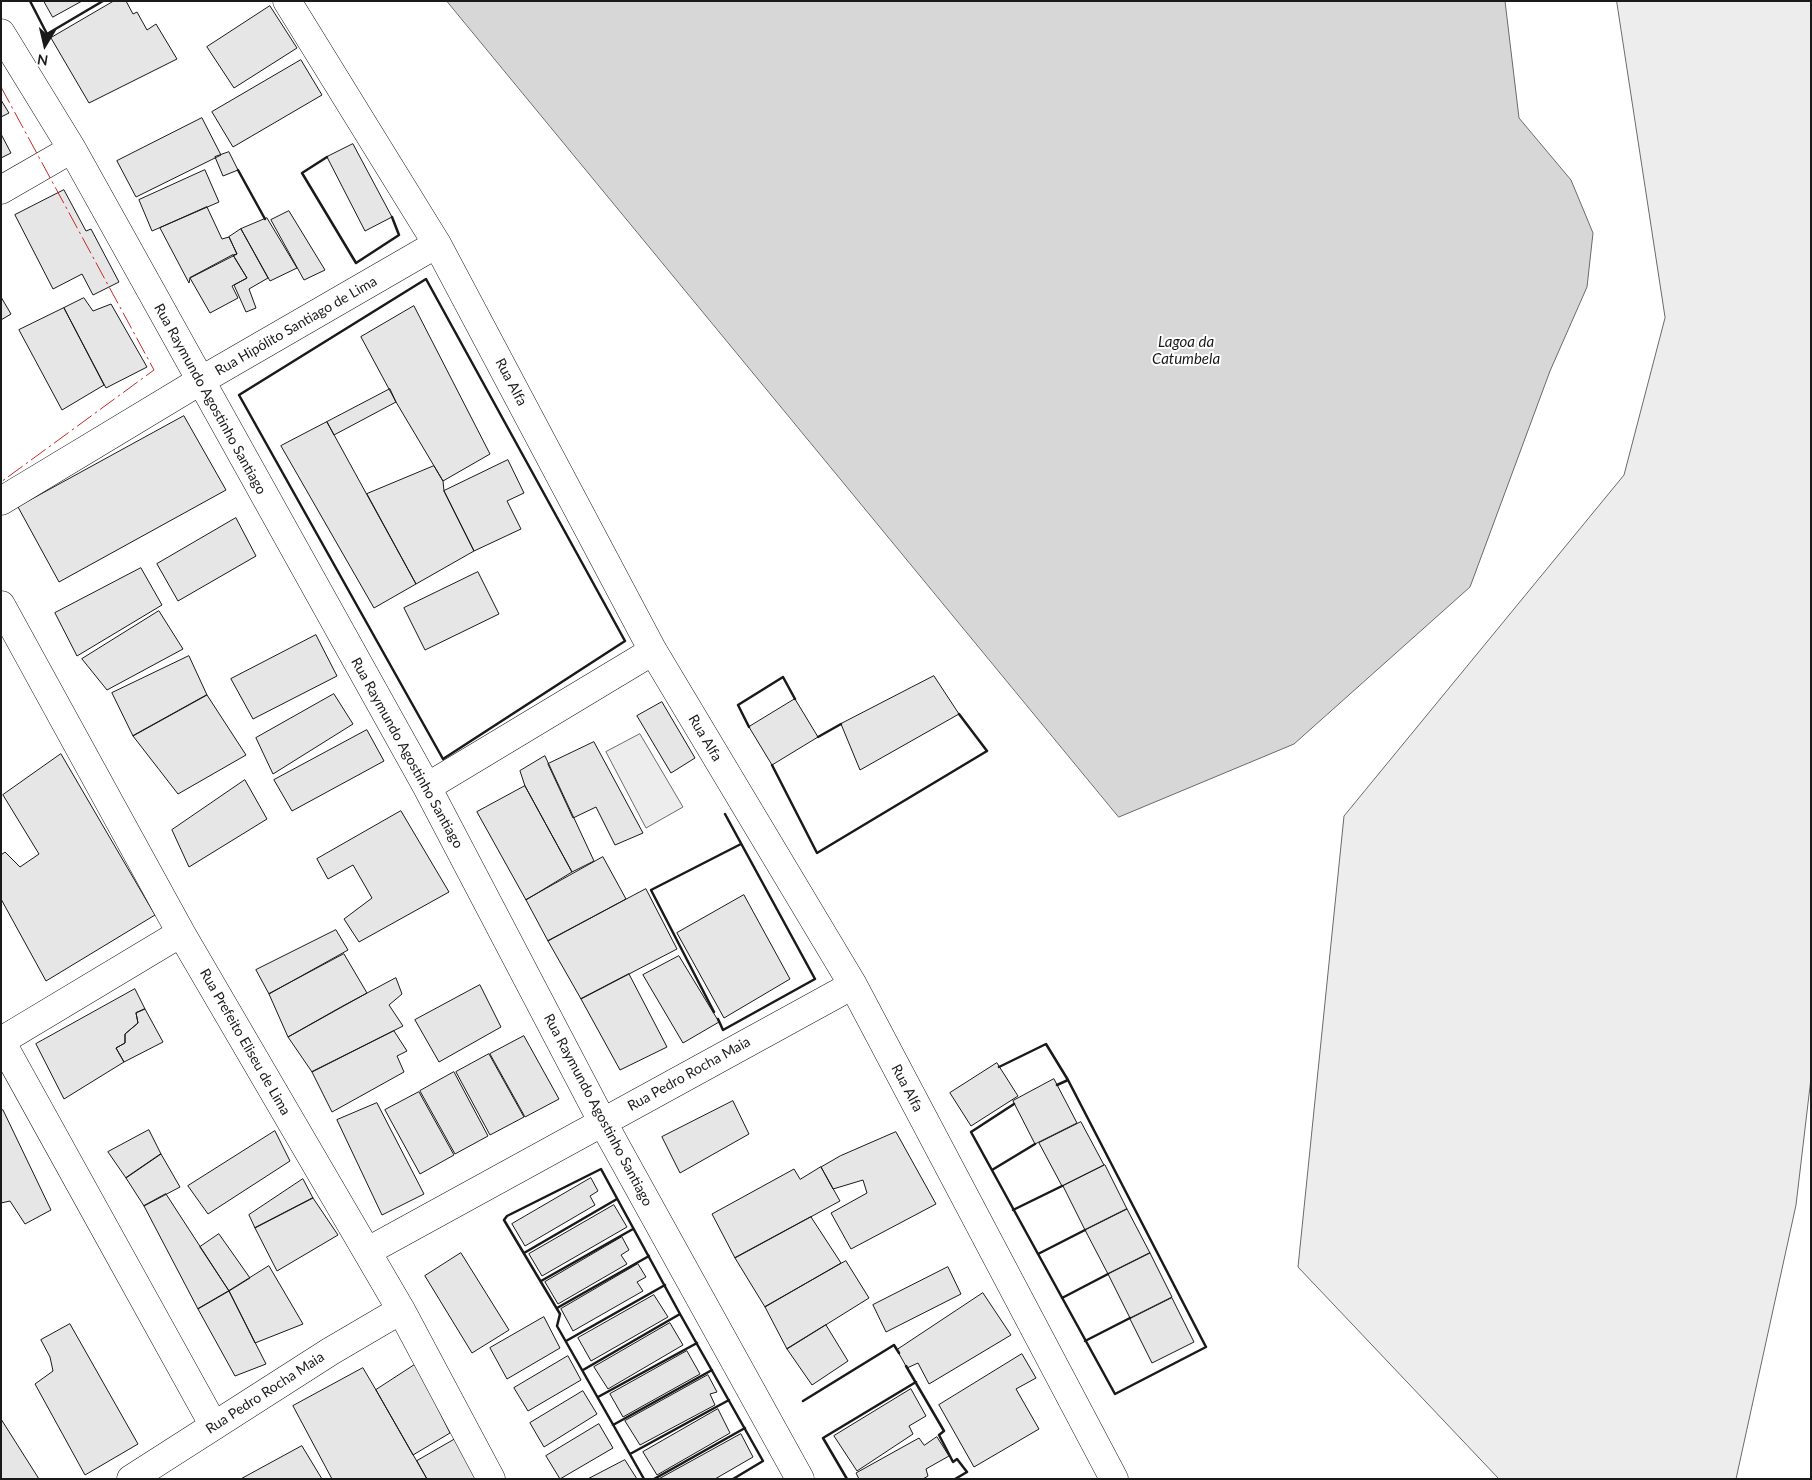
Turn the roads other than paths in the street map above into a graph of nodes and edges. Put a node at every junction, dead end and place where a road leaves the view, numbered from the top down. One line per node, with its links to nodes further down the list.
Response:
1 (287, 1): 5 (street, Rua Alfa)
2 (1, 33): 3 (street, Rua Raymundo Agostinho Santiago)
3 (72, 149): 4 (street); 6 (street, Rua Raymundo Agostinho Santiago)
4 (1, 190)
5 (437, 244): 6 (street, Rua Hipólito Santiago de Lima); 9 (street, Rua Alfa)
6 (200, 381): 7 (street, Rua Hipólito Santiago de Lima); 10 (street, Rua Raymundo Agostinho Santiago)
7 (1, 501)
8 (1, 605): 11 (street, Rua Prefeito Eliseu de Lima)
9 (653, 651): 10 (street); 12 (street, Rua Alfa)
10 (427, 787): 14 (street, Rua Raymundo Agostinho Santiago)
11 (182, 933): 13 (street); 15 (street, Rua Prefeito Eliseu de Lima)
12 (853, 985): 14 (street, Rua Pedro Rocha Maia); 21 (street, Rua Alfa)
13 (1, 1041): 17 (street)
14 (602, 1121): 15 (street, Rua Pedro Rocha Maia); 20 (street, Rua Raymundo Agostinho Santiago)
15 (368, 1251): 16 (street, Rua Prefeito Eliseu de Lima)
16 (401, 1310): 17 (street, Rua Pedro Rocha Maia); 19 (street, Rua Prefeito Eliseu de Lima)
17 (214, 1426): 18 (street, Rua Pedro Rocha Maia)
18 (131, 1479)
19 (491, 1479)
20 (800, 1479)
21 (1114, 1479)

